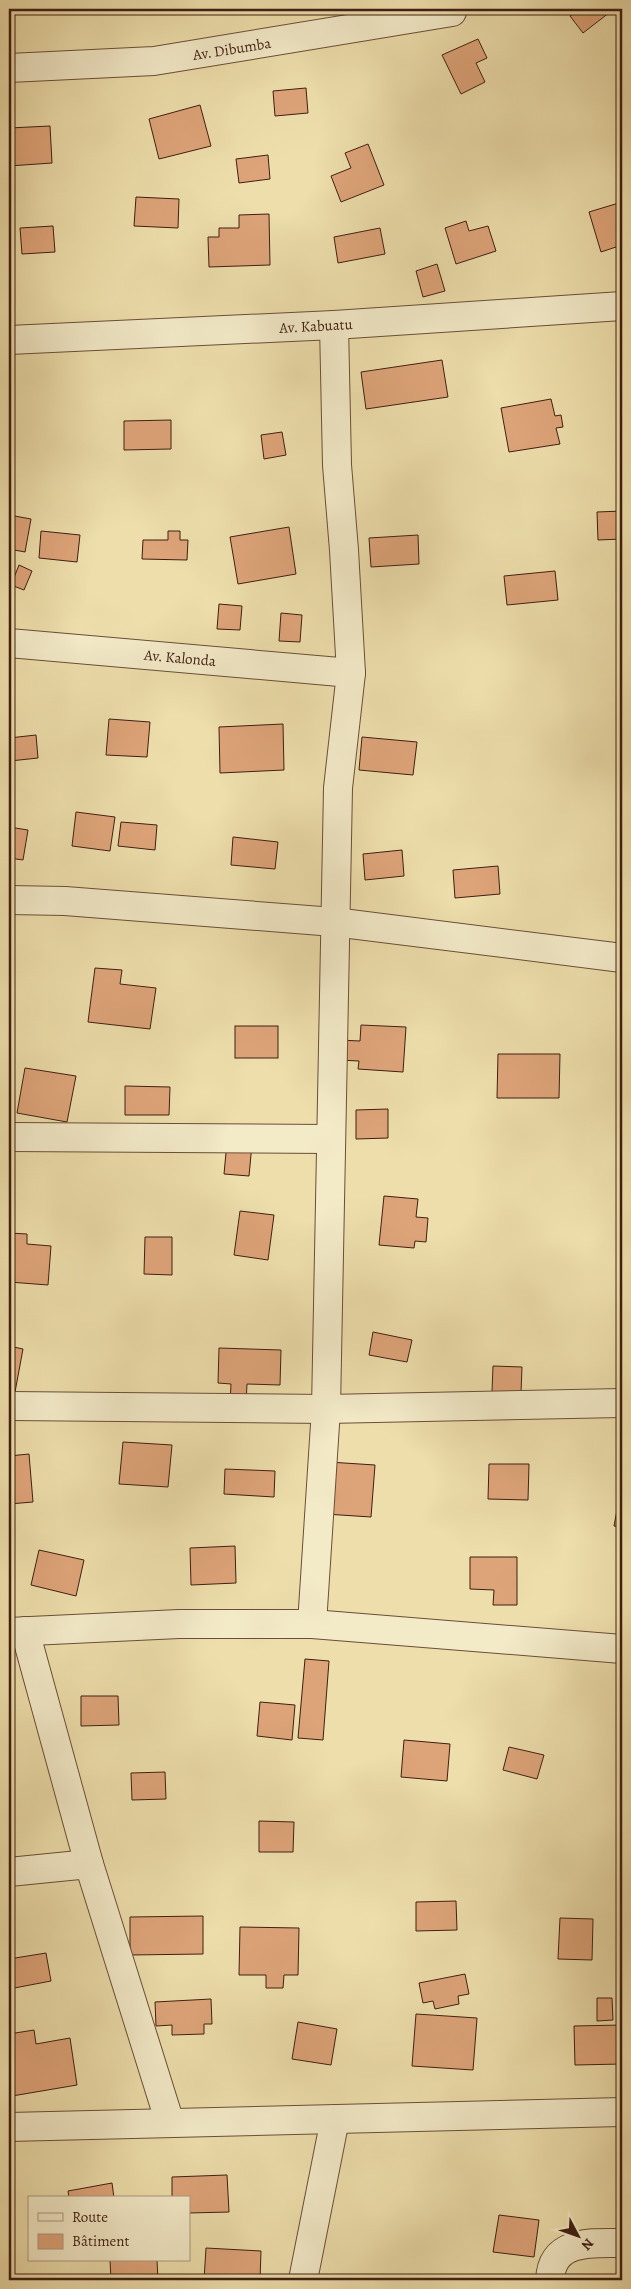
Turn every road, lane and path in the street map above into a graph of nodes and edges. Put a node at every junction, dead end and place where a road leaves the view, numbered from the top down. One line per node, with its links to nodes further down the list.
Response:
1 (452, 12): 2 (street, Av. Dibumba)
2 (9, 68)
3 (622, 306): 4 (street, Av. Kabuatu)
4 (334, 325): 5 (street, Av. Kabuatu); 7 (street)
5 (9, 340)
6 (9, 643): 7 (street, Av. Kalonda)
7 (351, 673): 9 (street)
8 (9, 900): 9 (street)
9 (334, 922): 10 (street); 12 (street)
10 (622, 958)
11 (9, 1138): 12 (street)
12 (330, 1140): 15 (street)
13 (622, 1403): 15 (street)
14 (9, 1406): 15 (street)
15 (326, 1409): 16 (street)
16 (312, 1624): 17 (street); 18 (street)
17 (17, 1631): 19 (street)
18 (622, 1650)
19 (89, 1864): 20 (street); 23 (street)
20 (9, 1872)
21 (622, 2112): 22 (street)
22 (334, 2120): 23 (street); 26 (street)
23 (170, 2123): 24 (street)
24 (9, 2127)
25 (622, 2243): 27 (street)
26 (302, 2280)
27 (550, 2280)

